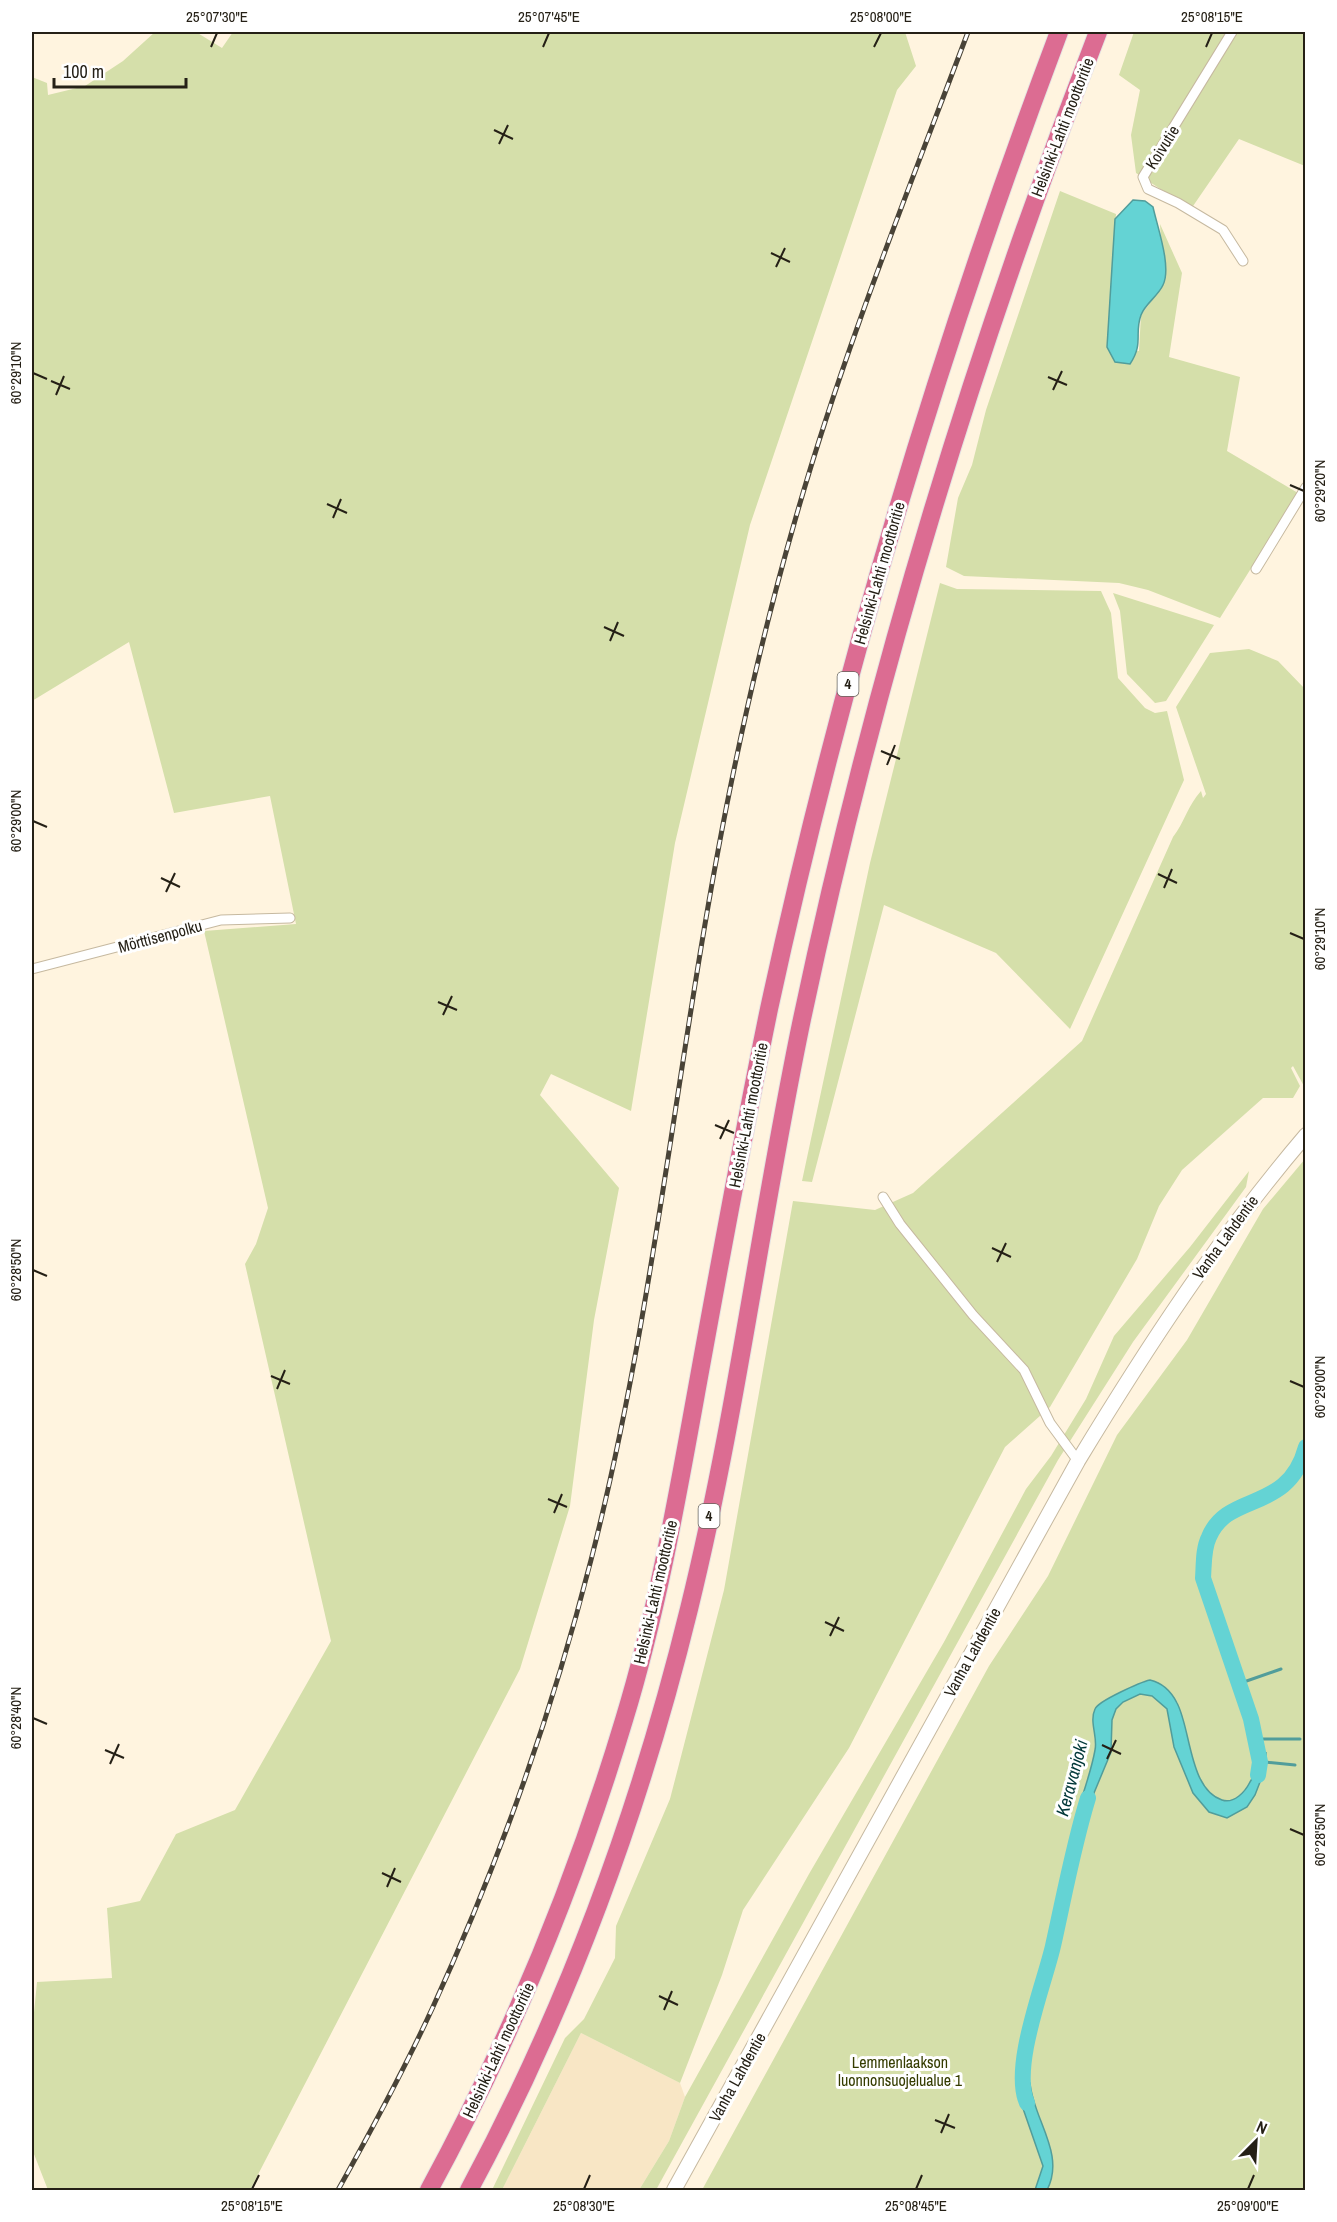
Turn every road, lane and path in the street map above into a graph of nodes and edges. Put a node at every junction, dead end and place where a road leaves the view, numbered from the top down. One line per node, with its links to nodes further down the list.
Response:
1 (1059, 32): 12 (highway, Helsinki-Lahti moottoritie / 4)
2 (1098, 32): 13 (highway, Helsinki-Lahti moottoritie / 4)
3 (1233, 32): 4 (street, Koivutie)
4 (1243, 261)
5 (1305, 487): 6 (street)
6 (1256, 569)
7 (290, 918): 8 (street, Mörttisenpolku)
8 (32, 969)
9 (1305, 1135): 11 (main road, Vanha Lahdentie)
10 (884, 1197): 11 (street)
11 (1078, 1461): 14 (main road, Vanha Lahdentie)
12 (429, 2190)
13 (469, 2190)
14 (674, 2190)

